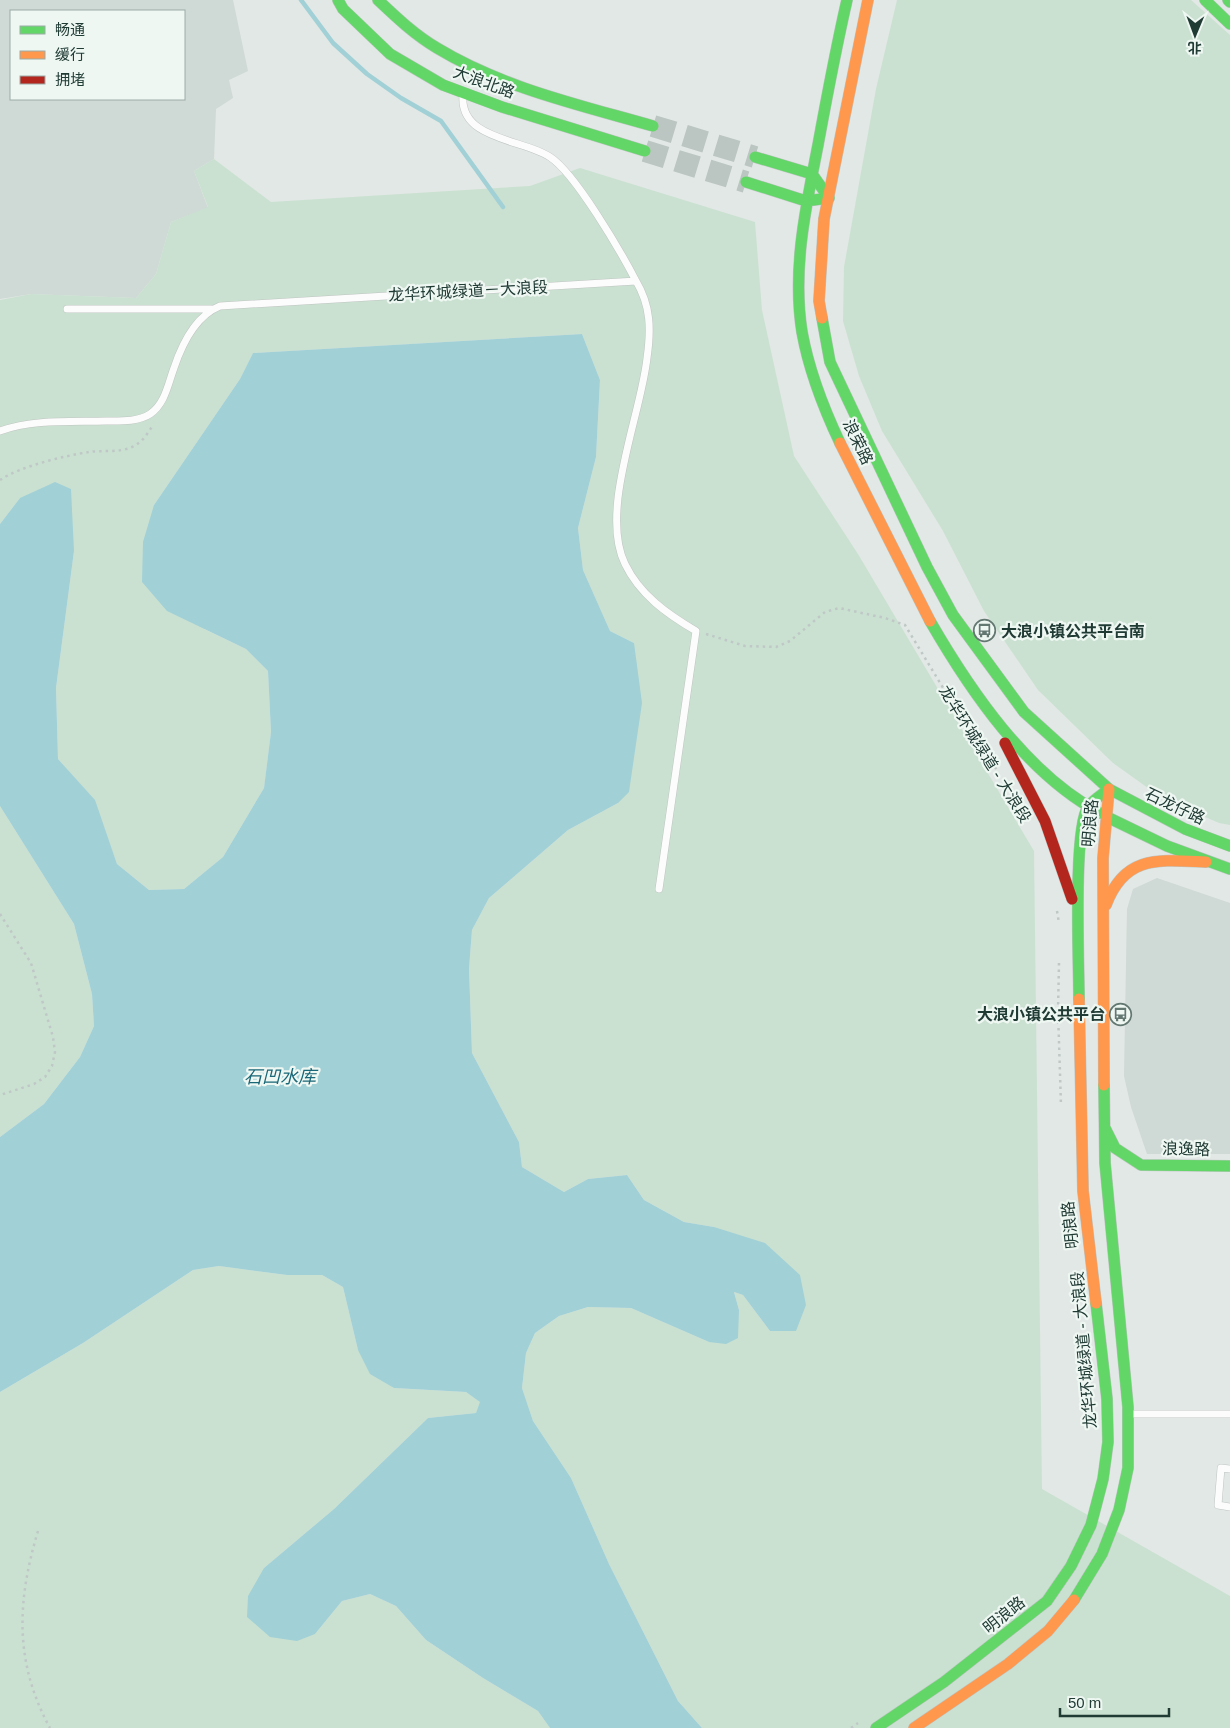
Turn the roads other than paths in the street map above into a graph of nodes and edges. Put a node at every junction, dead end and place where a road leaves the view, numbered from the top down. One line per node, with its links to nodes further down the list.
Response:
1 (338, 0): 7 (main road, 大浪北路)
2 (378, 0): 8 (main road, 大浪北路)
3 (847, 0): 11 (main road, 浪荣路)
4 (868, 0): 13 (main road, 浪荣路)
5 (1205, 0): 6 (main road)
6 (1230, 24)
7 (463, 93): 9 (main road, 大浪北路); 15 (lane)
8 (653, 126)
9 (644, 151)
10 (755, 157): 11 (main road)
11 (812, 174): 13 (main road); 14 (main road, 浪荣路)
12 (746, 182): 14 (main road)
13 (829, 198): 14 (main road); 20 (main road, 浪荣路)
14 (806, 201): 19 (main road, 浪荣路)
15 (636, 281): 17 (lane, 龙华环城绿道－大浪段); 26 (lane)
16 (67, 309): 17 (lane, 龙华环城绿道－大浪段)
17 (212, 309): 18 (lane)
18 (0, 431)
19 (985, 708): 21 (main road, 浪荣路); 28 (main road)
20 (1109, 790): 21 (main road, 明浪路); 22 (main road, 明浪路); 23 (main road, 石龙仔路)
21 (1088, 807): 22 (main road, 浪荣路); 28 (main road, 明浪路)
22 (1107, 817): 24 (main road); 27 (main road, 明浪路)
23 (1230, 846)
24 (1206, 862): 25 (main road); 27 (main road)
25 (1230, 869)
26 (658, 888)
27 (1102, 923): 29 (main road, 明浪路)
28 (1078, 932): 39 (main road, 明浪路)
29 (1104, 1127): 30 (main road); 34 (main road, 明浪路)
30 (1141, 1165): 31 (main road, 浪逸路); 32 (main road)
31 (1230, 1166)
32 (1126, 1174)
33 (1118, 1184): 34 (main road)
34 (1109, 1206): 35 (main road, 明浪路)
35 (1128, 1414): 36 (lane); 40 (main road, 明浪路)
36 (1230, 1414)
37 (1230, 1469): 38 (lane)
38 (1230, 1507)
39 (935, 1688): 40 (main road); 41 (main road, 明浪路)
40 (946, 1706): 42 (main road, 明浪路)
41 (904, 1708): 42 (main road); 43 (main road, 明浪路)
42 (914, 1727)
43 (876, 1728)

